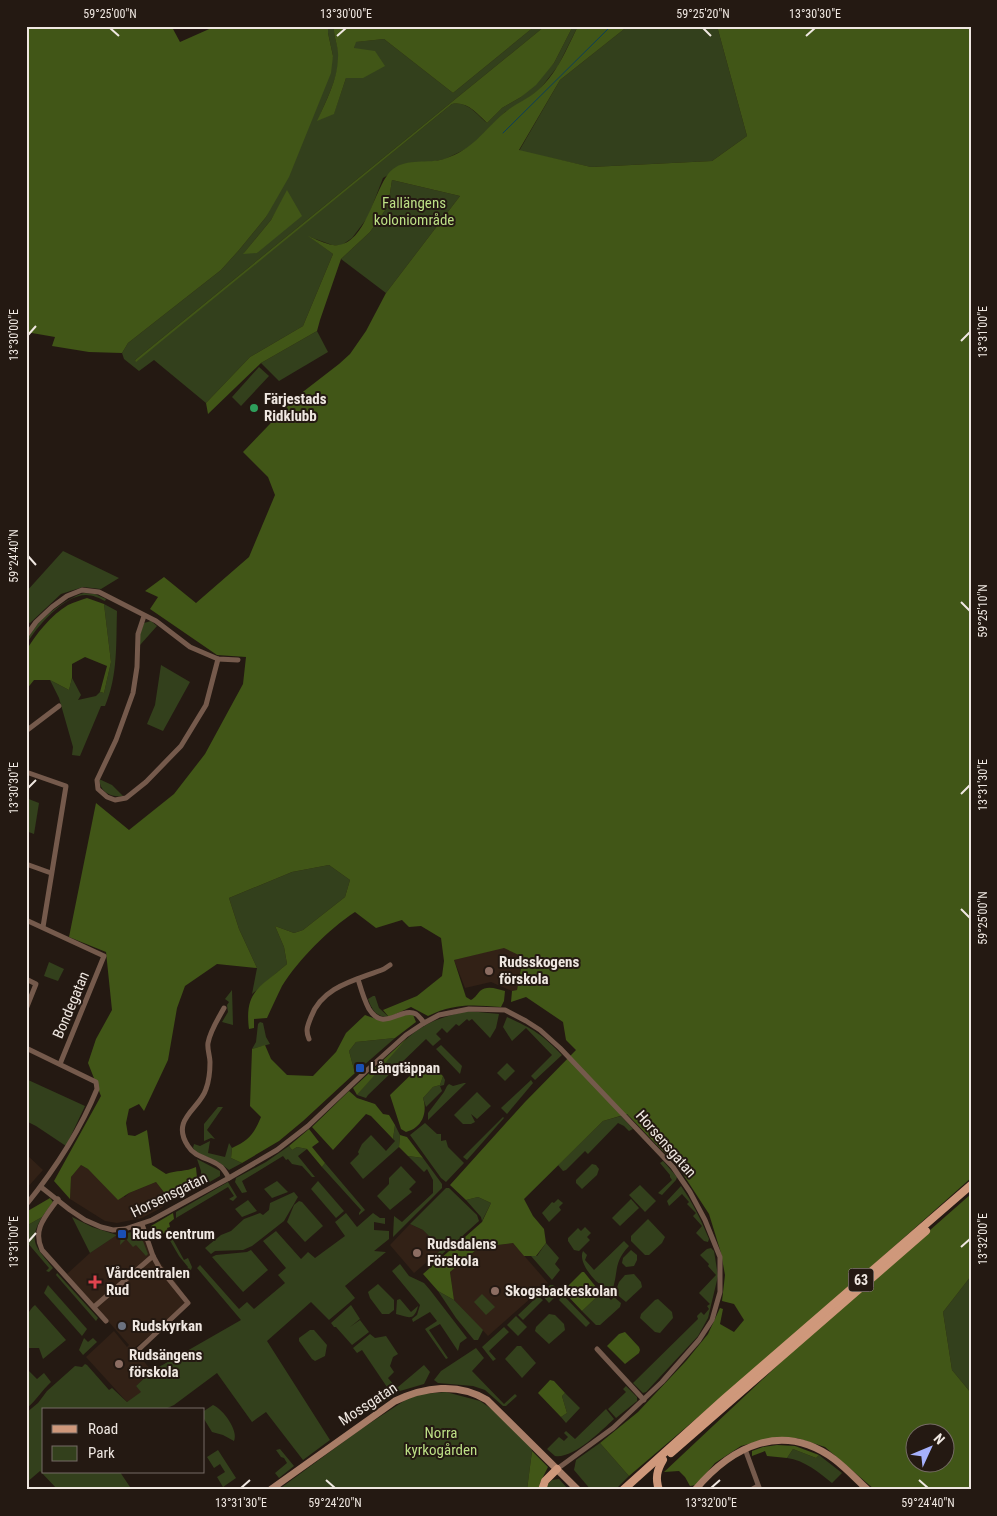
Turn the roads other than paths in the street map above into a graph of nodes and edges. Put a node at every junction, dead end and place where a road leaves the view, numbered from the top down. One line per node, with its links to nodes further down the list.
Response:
1 (144, 616): 2 (street); 3 (street); 3 (street)
2 (26, 636)
3 (218, 659): 4 (street)
4 (238, 660)
5 (59, 706): 6 (street)
6 (27, 729)
7 (26, 772): 9 (street)
8 (26, 864): 9 (street)
9 (51, 873): 11 (street)
10 (26, 920): 11 (street)
11 (43, 927): 20 (street, Bondegatan)
12 (390, 964): 14 (street)
13 (26, 979): 15 (street)
14 (358, 979): 17 (street); 18 (street)
15 (26, 1008)
16 (224, 1008): 21 (street, Horsensgatan)
17 (424, 1023): 21 (street, Horsensgatan); 33 (street, Horsensgatan)
18 (308, 1039)
19 (26, 1048): 20 (street)
20 (60, 1064): 23 (street)
21 (230, 1178): 27 (street, Horsensgatan)
22 (971, 1185): 41 (main road, 63)
23 (41, 1187): 25 (street, Horsensgatan); 26 (street)
24 (971, 1192): 35 (main road, 63)
25 (58, 1199): 27 (street, Horsensgatan); 29 (street)
26 (26, 1205)
27 (142, 1224): 28 (street)
28 (152, 1256): 29 (street); 32 (street)
29 (94, 1308): 30 (street)
30 (106, 1321)
31 (597, 1350): 33 (street)
32 (136, 1352)
33 (644, 1400): 36 (street, Horsensgatan)
34 (745, 1449): 37 (street); 44 (street); 46 (street)
35 (662, 1460): 42 (main road, 63); 43 (main road)
36 (557, 1469): 38 (street, Mossgatan); 39 (main road); 40 (street, Mossgatan)
37 (759, 1488): 45 (street)
38 (270, 1490)
39 (542, 1490)
40 (578, 1490)
41 (622, 1490)
42 (628, 1490)
43 (659, 1490)
44 (696, 1490)
45 (751, 1490)
46 (868, 1490)

